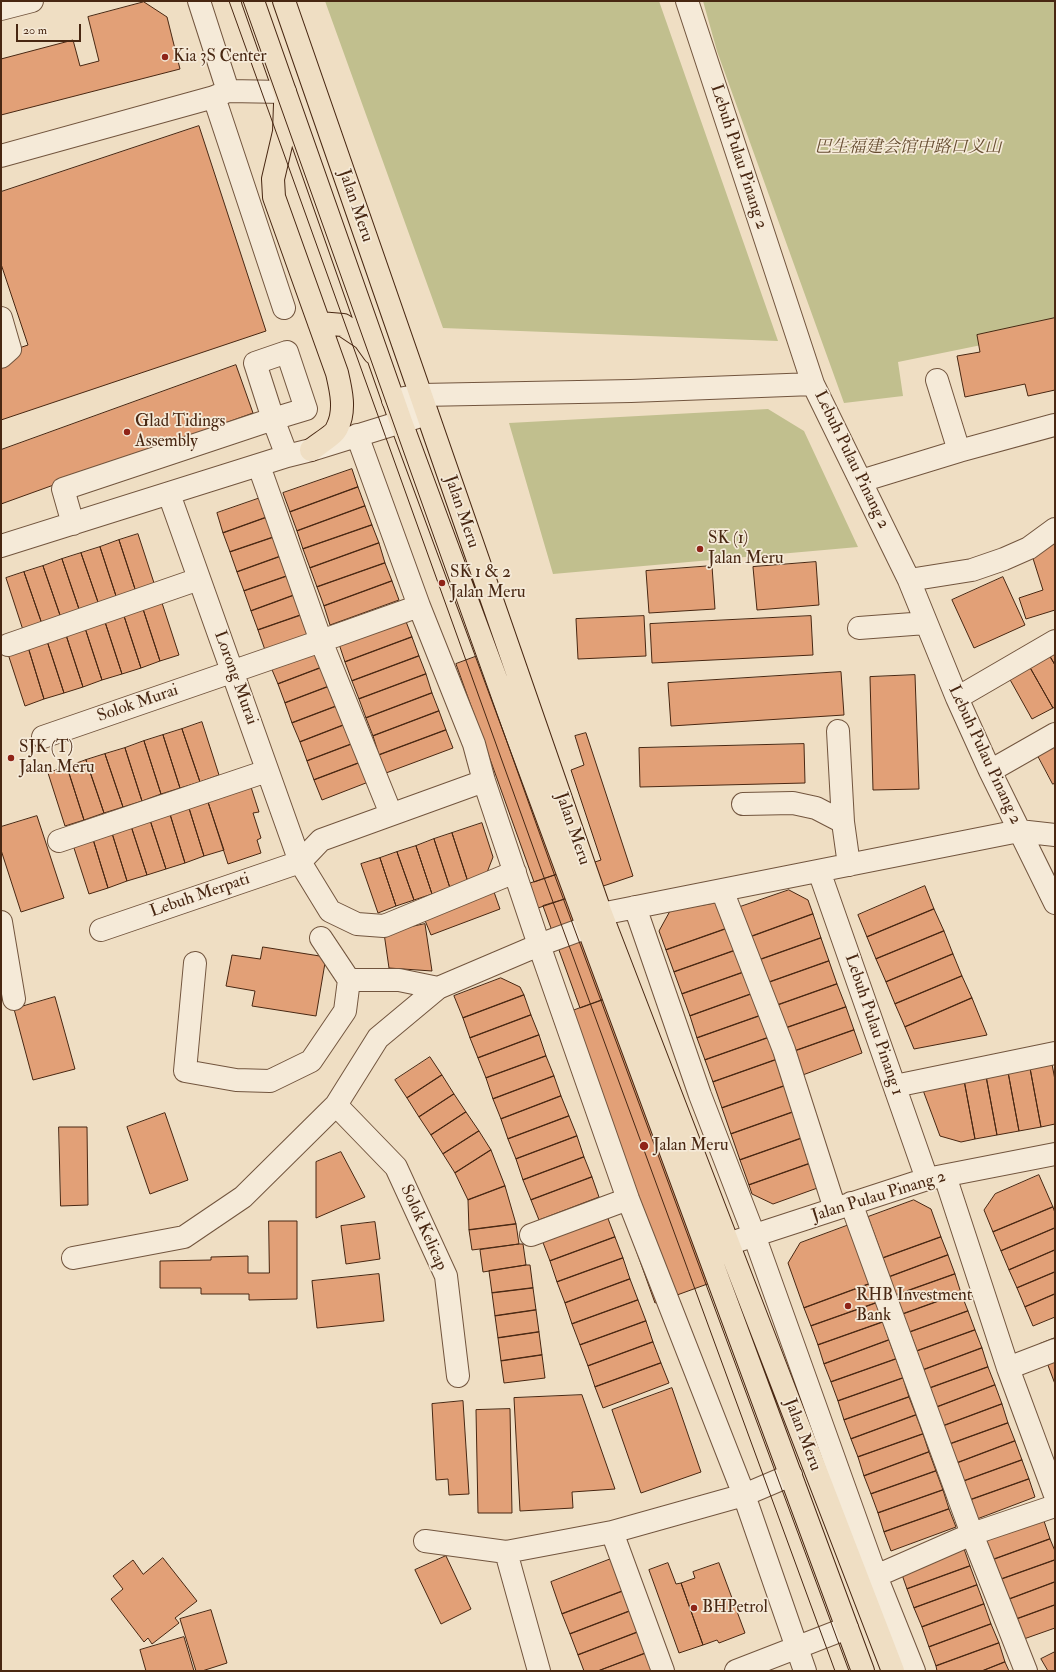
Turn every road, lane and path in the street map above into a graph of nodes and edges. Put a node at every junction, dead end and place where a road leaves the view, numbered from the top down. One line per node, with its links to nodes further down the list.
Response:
1 (32, 1): 6 (street)
2 (199, 1): 8 (street)
3 (254, 1): 7 (highway, Jalan Meru)
4 (284, 1): 20 (highway, Jalan Meru)
5 (686, 1): 18 (street, Lebuh Pulau Pinang 2)
6 (1, 9)
7 (286, 92): 8 (street); 10 (highway); 16 (highway, Jalan Meru)
8 (221, 94): 9 (street); 11 (street)
9 (1, 156)
10 (288, 236): 11 (street); 14 (highway)
11 (262, 246): 12 (street)
12 (284, 308)
13 (1, 318): 15 (street)
14 (319, 323): 16 (highway); 24 (highway)
15 (1, 357)
16 (380, 362): 19 (highway, Jalan Meru)
17 (937, 380): 25 (street)
18 (813, 384): 20 (street); 28 (street, Lebuh Pulau Pinang 2)
19 (393, 400): 20 (street); 21 (highway, Jalan Meru)
20 (424, 404): 21 (street); 62 (highway, Jalan Meru)
21 (401, 422): 23 (street); 62 (highway, Jalan Meru)
22 (1054, 425): 25 (street)
23 (357, 435): 24 (street); 35 (street)
24 (311, 450): 26 (street)
25 (959, 451): 28 (street)
26 (288, 456): 27 (street); 30 (street)
27 (259, 466): 29 (street); 38 (street)
28 (861, 481): 34 (street, Lebuh Pulau Pinang 2)
29 (169, 494): 30 (street); 33 (street, Lorong Murai)
30 (73, 524): 32 (street)
31 (1055, 529): 34 (street)
32 (1, 546)
33 (199, 579): 40 (street); 41 (street, Lorong Murai)
34 (909, 580): 36 (street, Lebuh Pulau Pinang 2)
35 (419, 606): 38 (street, Solok Murai); 48 (street)
36 (926, 623): 37 (street); 42 (street, Lebuh Pulau Pinang 2)
37 (859, 628)
38 (321, 641): 41 (street, Solok Murai); 50 (street)
39 (1055, 641): 42 (street)
40 (8, 645)
41 (233, 672): 45 (street, Solok Murai); 46 (street, Lorong Murai)
42 (957, 698): 47 (street, Lebuh Pulau Pinang 2)
43 (838, 731): 51 (street)
44 (1055, 734): 47 (street)
45 (43, 737)
46 (267, 770): 54 (street); 55 (street, Lorong Murai)
47 (990, 771): 52 (street, Lebuh Pulau Pinang 2)
48 (484, 781): 50 (street); 58 (street)
49 (743, 804): 51 (street)
50 (390, 814): 55 (street)
51 (843, 822): 56 (street)
52 (1019, 831): 53 (street); 56 (street); 60 (street, Lebuh Pulau Pinang 2)
53 (1055, 835)
54 (59, 841)
55 (300, 862): 58 (street, Lorong Murai); 64 (street, Lebuh Merpati)
56 (849, 865): 57 (street)
57 (819, 871): 59 (street); 72 (street, Lebuh Pulau Pinang 1)
58 (515, 872): 66 (street)
59 (722, 890): 61 (street); 77 (street)
60 (1055, 904)
61 (635, 907): 62 (street); 78 (street)
62 (594, 921): 66 (street); 80 (highway, Jalan Meru); 86 (highway, Jalan Meru)
63 (1, 922): 70 (street)
64 (101, 930)
65 (320, 938): 68 (street)
66 (539, 944): 69 (street); 76 (street)
67 (195, 963): 68 (street)
68 (349, 980): 69 (street)
69 (438, 988): 73 (street)
70 (14, 998)
71 (1055, 1053): 72 (street)
72 (895, 1086): 75 (street, Lebuh Pulau Pinang 1)
73 (336, 1104): 81 (street); 84 (street, Solok Kelicap)
74 (1055, 1154): 75 (street, Jalan Pulau Pinang 2)
75 (936, 1177): 77 (street, Jalan Pulau Pinang 2); 83 (street, Lebuh Pulau Pinang 1)
76 (628, 1199): 79 (street); 87 (street)
77 (843, 1206): 78 (street, Jalan Pulau Pinang 2); 91 (street)
78 (754, 1235): 80 (street, Jalan Pulau Pinang 2); 94 (street)
79 (531, 1236)
80 (728, 1244): 102 (highway, Jalan Meru)
81 (73, 1258)
82 (1055, 1350): 83 (street)
83 (1008, 1368): 85 (street, Lebuh Pulau Pinang 1)
84 (458, 1376)
85 (1047, 1450): 88 (street, Lebuh Pulau Pinang 1)
86 (791, 1476): 87 (street); 95 (highway, Jalan Meru)
87 (744, 1495): 90 (street); 96 (street)
88 (1055, 1495)
89 (1055, 1506): 91 (street)
90 (612, 1532): 93 (street); 98 (street)
91 (972, 1534): 94 (street); 104 (street)
92 (425, 1541): 93 (street)
93 (506, 1552): 97 (street)
94 (876, 1576): 103 (street)
95 (847, 1628): 96 (street); 101 (highway, Jalan Meru)
96 (797, 1648): 99 (street); 100 (street)
97 (539, 1671)
98 (663, 1671)
99 (736, 1671)
100 (805, 1671)
101 (863, 1671)
102 (893, 1671)
103 (914, 1671)
104 (1026, 1671)

